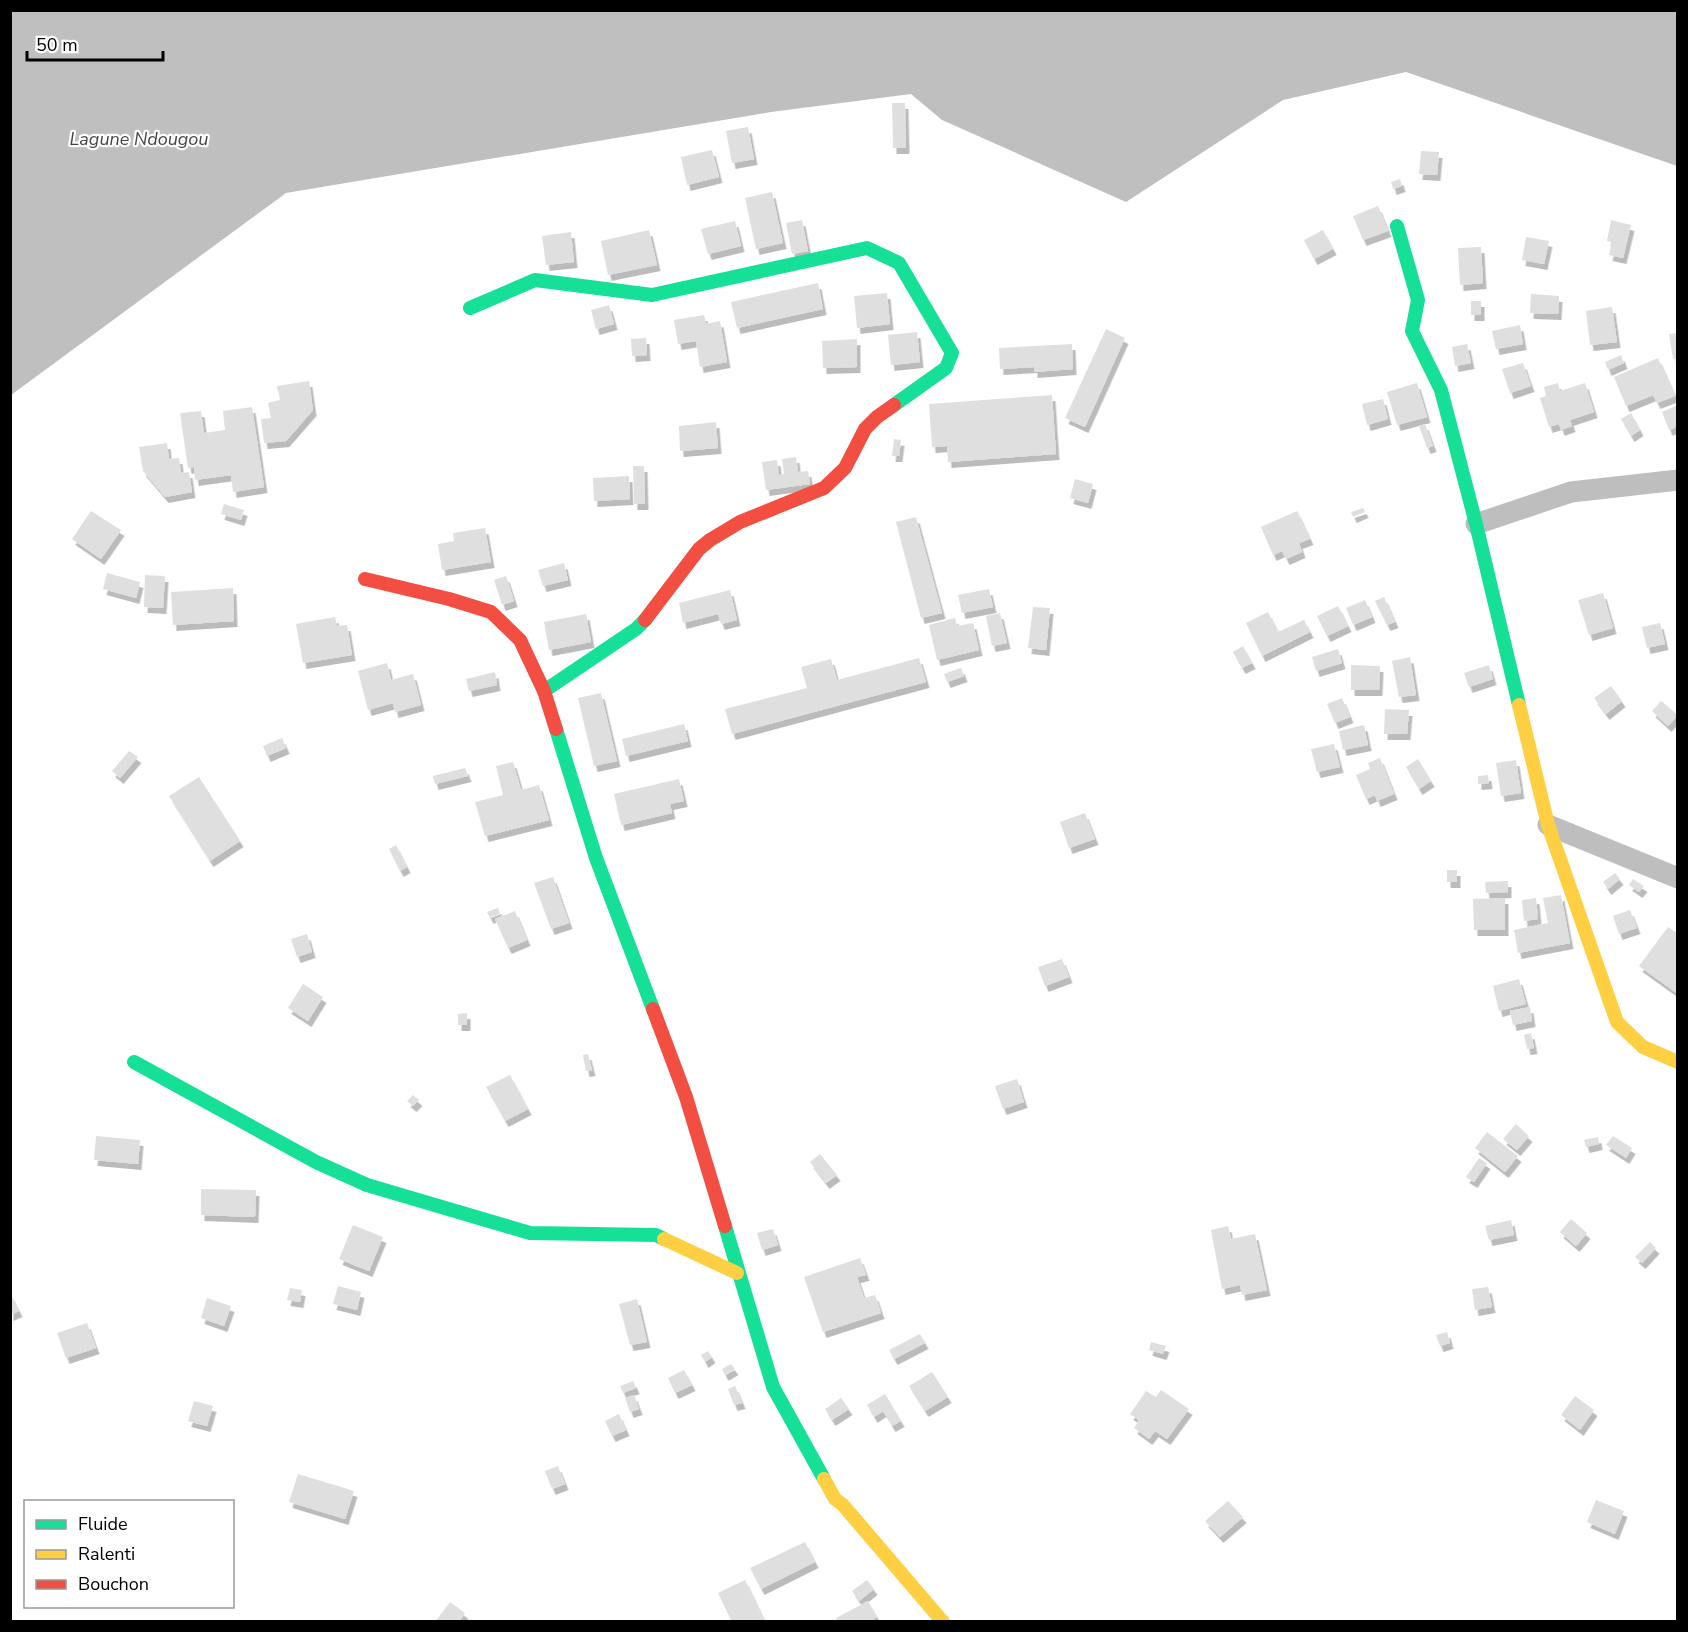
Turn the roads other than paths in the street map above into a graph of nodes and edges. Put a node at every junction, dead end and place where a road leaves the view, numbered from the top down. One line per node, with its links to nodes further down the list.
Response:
1 (1396, 226): 4 (street)
2 (470, 308): 6 (street)
3 (1677, 480): 4 (street)
4 (1476, 524): 7 (street)
5 (365, 579): 6 (street)
6 (544, 691): 11 (street)
7 (1548, 825): 8 (street); 10 (street)
8 (1677, 878)
9 (134, 1062): 11 (street)
10 (1677, 1062)
11 (737, 1273): 12 (street)
12 (944, 1622)

